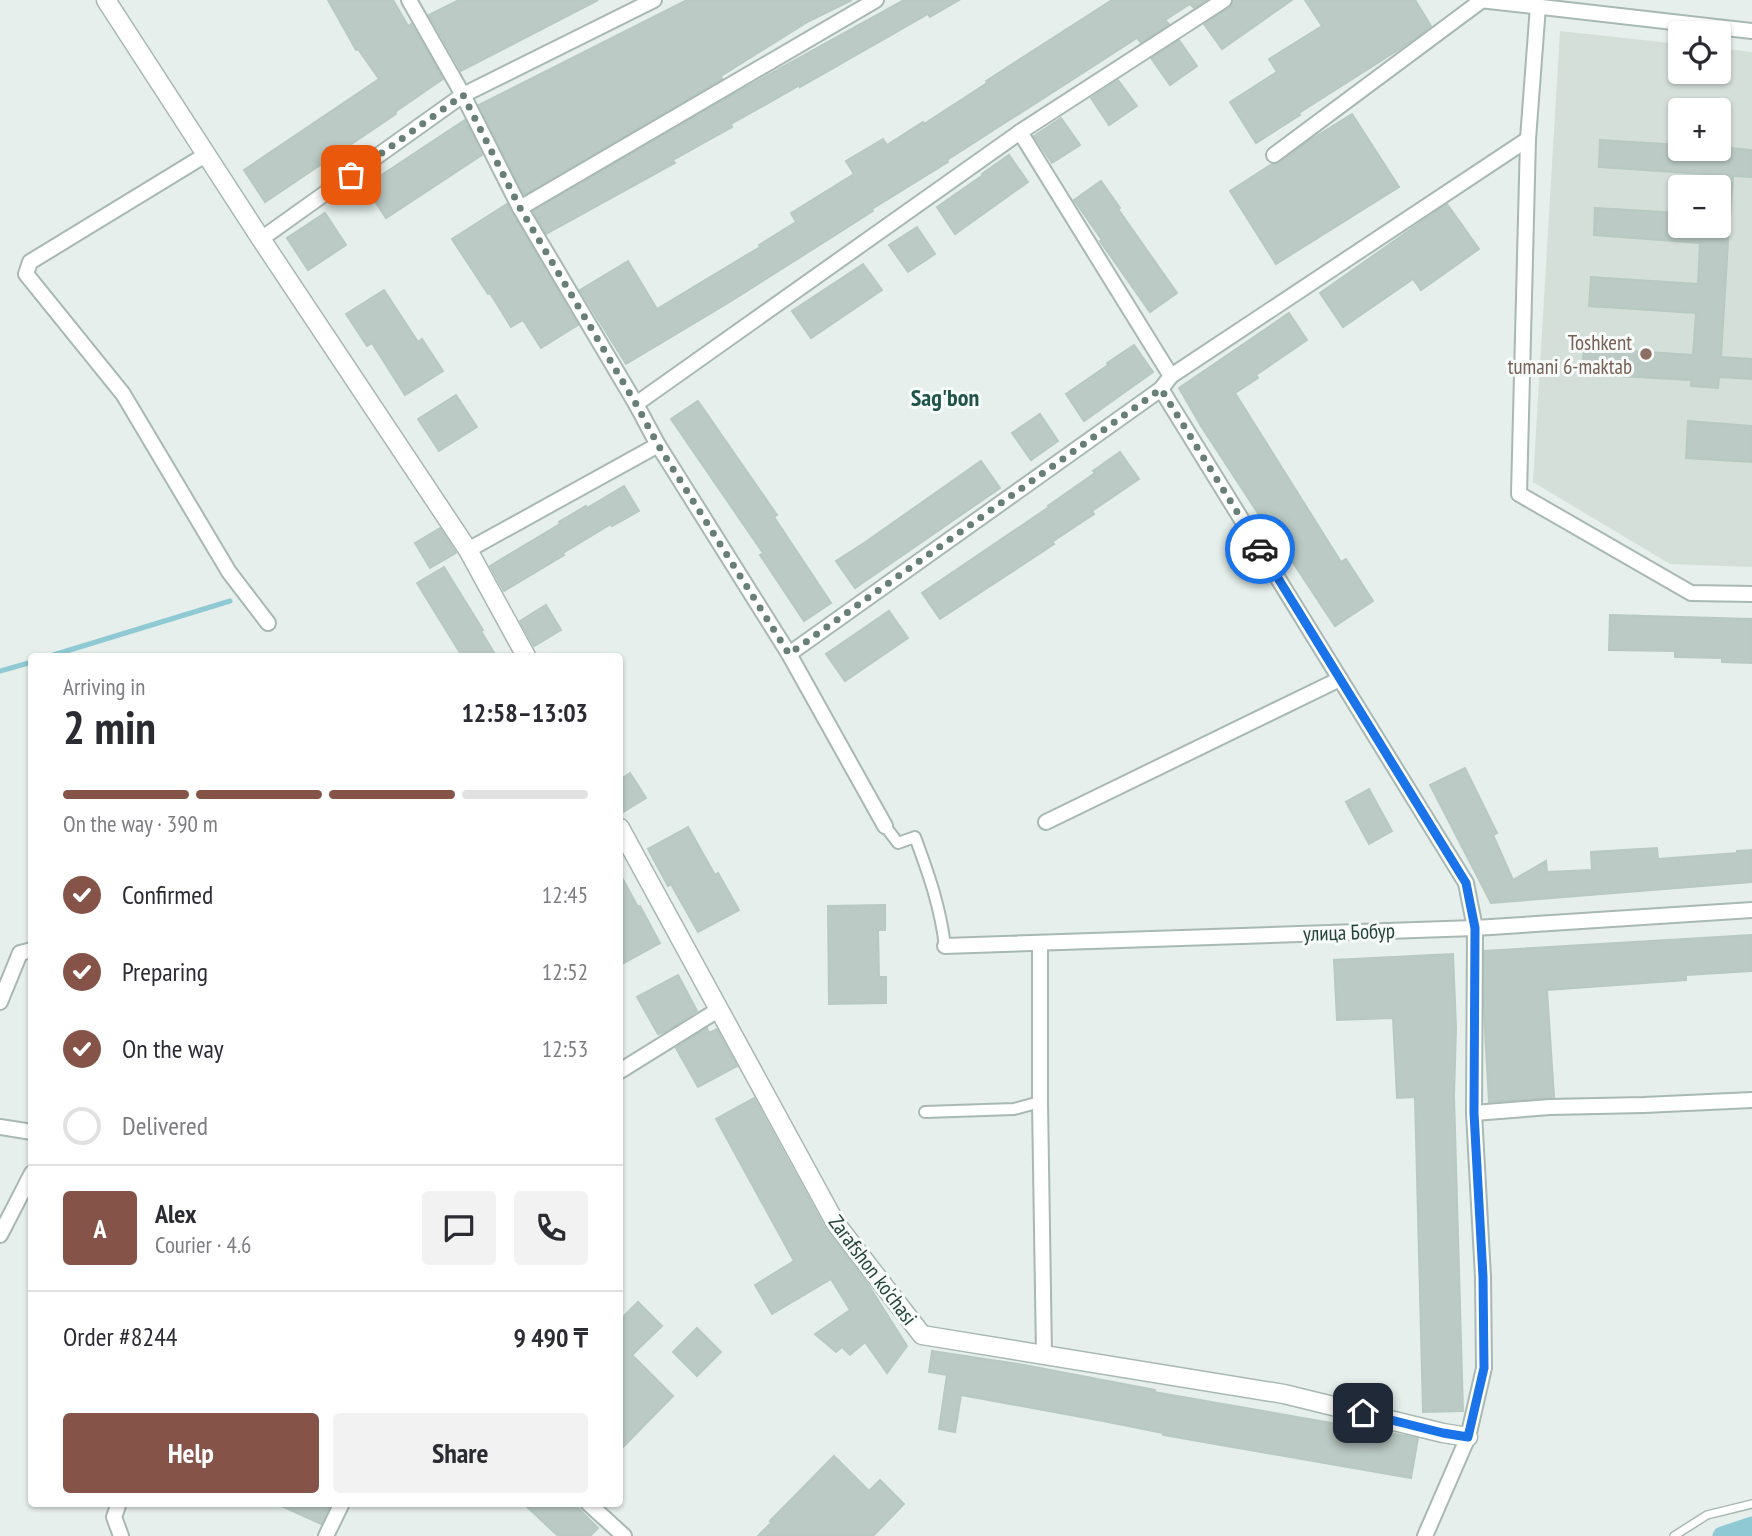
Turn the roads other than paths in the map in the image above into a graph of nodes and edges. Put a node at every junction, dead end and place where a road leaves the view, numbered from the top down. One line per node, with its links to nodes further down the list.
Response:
1 (106, 0): 12 (street)
2 (409, 0): 9 (street)
3 (654, 0): 9 (street)
4 (876, 0): 14 (street)
5 (1224, 0): 10 (street)
6 (1480, 1): 7 (street); 13 (street)
7 (1538, 6): 8 (street); 11 (street)
8 (1752, 31)
9 (463, 95): 14 (street); 15 (street)
10 (1020, 132): 16 (street); 18 (street)
11 (1528, 139): 16 (street); 21 (street)
12 (206, 154): 15 (street); 22 (street)
13 (1274, 155)
14 (520, 208): 18 (street)
15 (261, 239): 20 (street)
16 (1171, 376): 17 (street)
17 (1161, 389): 24 (street); 25 (street)
18 (636, 404): 19 (street)
19 (658, 445): 20 (street); 24 (street)
20 (468, 550): 23 (street)
21 (1752, 594)
22 (268, 623)
23 (524, 653)
24 (789, 654): 27 (street)
25 (1340, 679): 26 (street); 30 (street)
26 (1046, 822)
27 (885, 826): 32 (street)
28 (623, 834): 35 (street, Zarafshon ko'chasi)
29 (1752, 910): 30 (street, улица Бобур)
30 (1475, 928): 31 (street, улица Бобур); 40 (street)
31 (1040, 943): 32 (street, улица Бобур); 38 (street)
32 (945, 946)
33 (28, 951): 34 (street)
34 (0, 1002)
35 (718, 1010): 36 (street); 45 (street, Zarafshon ko'chasi)
36 (623, 1069)
37 (1752, 1100): 40 (street)
38 (1041, 1102): 39 (street); 45 (street)
39 (925, 1112)
40 (1474, 1113): 46 (street)
41 (0, 1127): 42 (street)
42 (28, 1131)
43 (28, 1181): 44 (street)
44 (0, 1235)
45 (1044, 1355): 46 (street, Zarafshon ko'chasi)
46 (1468, 1437): 54 (street)
47 (1752, 1504): 55 (lane)
48 (118, 1507): 51 (street)
49 (340, 1507): 52 (street)
50 (592, 1507): 53 (street)
51 (121, 1536)
52 (326, 1536)
53 (624, 1536)
54 (1426, 1536)
55 (1674, 1536)

